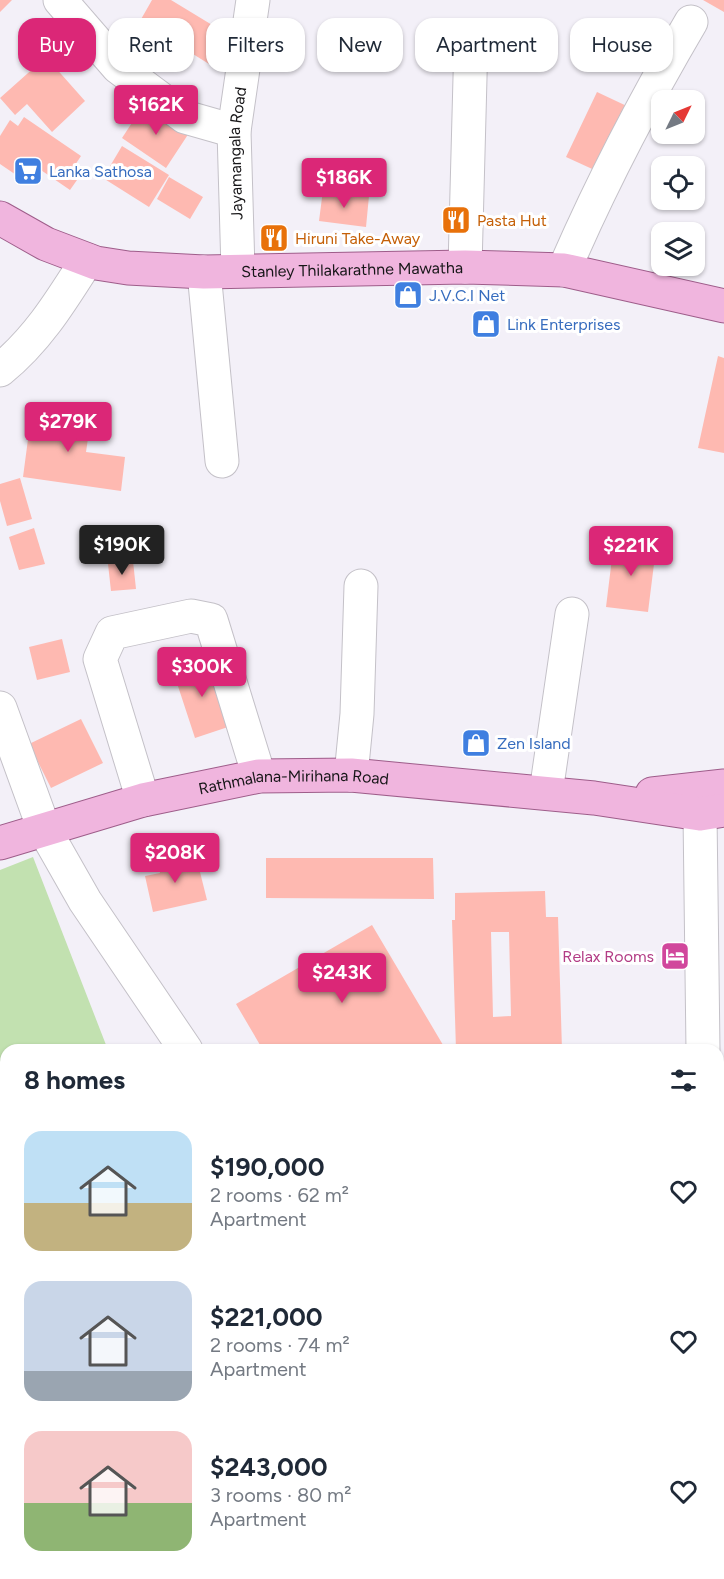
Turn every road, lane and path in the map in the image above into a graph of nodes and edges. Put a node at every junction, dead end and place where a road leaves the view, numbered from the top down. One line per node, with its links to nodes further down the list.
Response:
1 (60, 0): 5 (street)
2 (253, 0): 5 (street, Jayamangala Road)
3 (691, 22): 10 (street)
4 (470, 72): 8 (street)
5 (234, 130): 9 (street, Jayamangala Road)
6 (0, 218): 7 (main road, Stanley Thilakarathne Mawatha)
7 (87, 260): 11 (main road, Stanley Thilakarathne Mawatha); 13 (street)
8 (465, 267): 9 (main road, Stanley Thilakarathne Mawatha); 10 (main road, Stanley Thilakarathne Mawatha)
9 (238, 270): 11 (main road, Stanley Thilakarathne Mawatha)
10 (564, 270): 12 (main road, Stanley Thilakarathne Mawatha)
11 (204, 272): 14 (street)
12 (720, 307)
13 (0, 370)
14 (222, 461)
15 (361, 586): 18 (street)
16 (572, 614): 21 (street)
17 (0, 708): 25 (street)
18 (351, 775): 19 (main road, Rathmalana-Mirihana Road); 21 (main road, Rathmalana-Mirihana Road)
19 (259, 776): 23 (main road, Rathmalana-Mirihana Road); 23 (street)
20 (724, 786): 22 (main road, Rathmalana-Mirihana Road)
21 (546, 792): 22 (main road, Rathmalana-Mirihana Road)
22 (594, 798): 24 (main road, Rathmalana-Mirihana Road)
23 (143, 800): 25 (main road, Rathmalana-Mirihana Road)
24 (712, 812): 28 (street)
25 (44, 829): 26 (main road, Rathmalana-Mirihana Road); 27 (street)
26 (0, 843)
27 (182, 1044)
28 (703, 1044)

